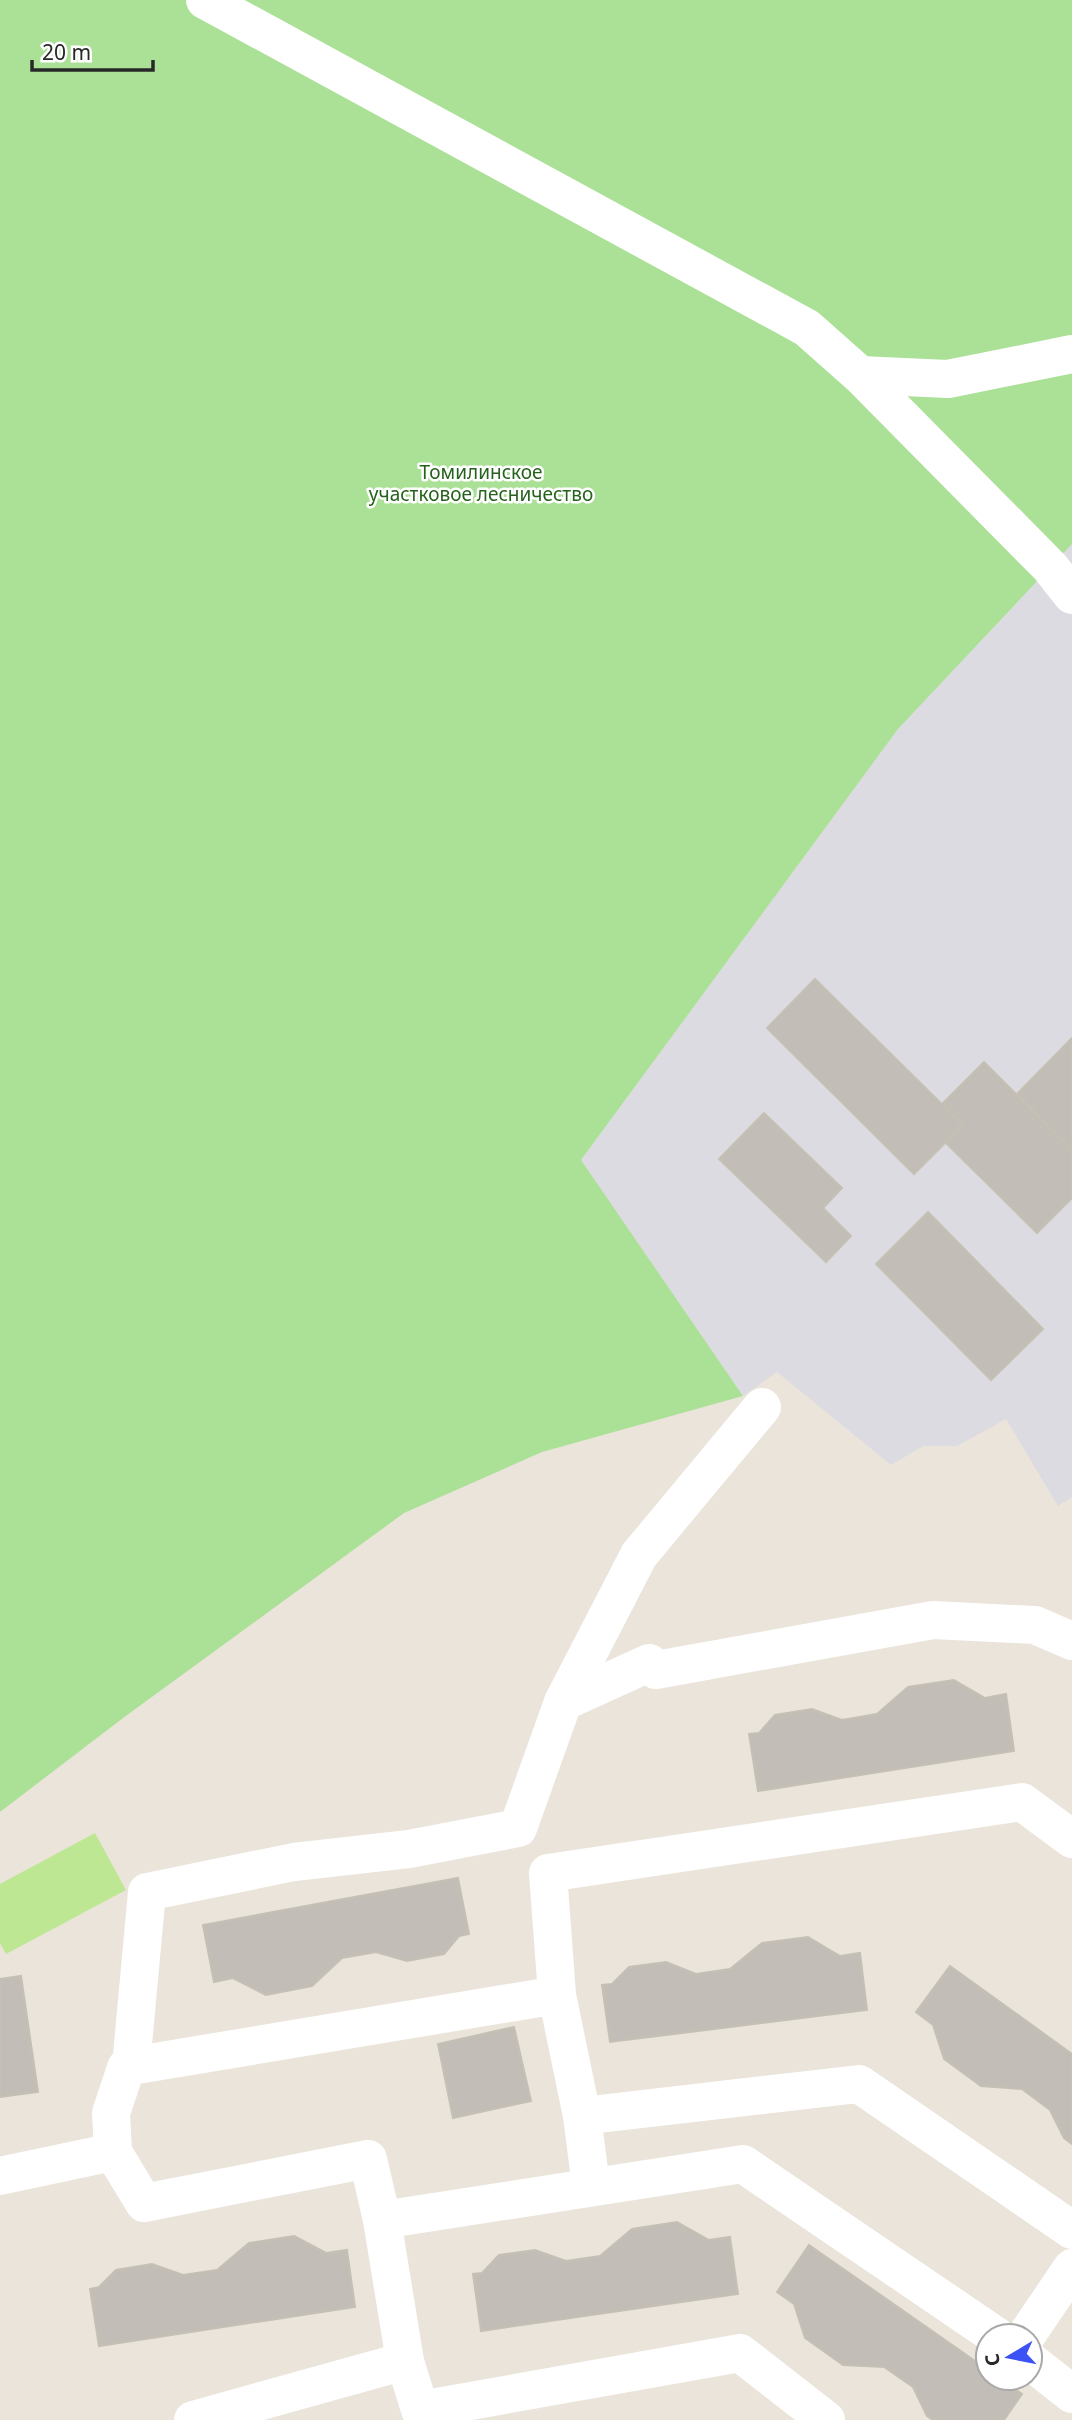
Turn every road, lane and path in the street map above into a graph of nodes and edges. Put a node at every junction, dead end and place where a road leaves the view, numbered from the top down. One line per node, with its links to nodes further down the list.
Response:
1 (205, 0): 3 (street)
2 (1072, 354): 3 (street)
3 (860, 375): 4 (street)
4 (1072, 595)
5 (762, 1407): 7 (street)
6 (1072, 1641): 7 (street)
7 (563, 1702): 10 (street)
8 (1072, 1839): 9 (street)
9 (557, 1995): 10 (street); 11 (street)
10 (131, 2066): 12 (street)
11 (582, 2116): 14 (street); 16 (street)
12 (113, 2152): 13 (street); 15 (street)
13 (0, 2176)
14 (591, 2186): 15 (street); 18 (street)
15 (382, 2220): 20 (street)
16 (1072, 2231)
17 (1072, 2269): 19 (street)
18 (975, 2322)
19 (1036, 2322)
20 (405, 2361): 23 (street); 24 (street)
21 (1044, 2372): 22 (street)
22 (1072, 2394)
23 (193, 2420)
24 (826, 2420)

